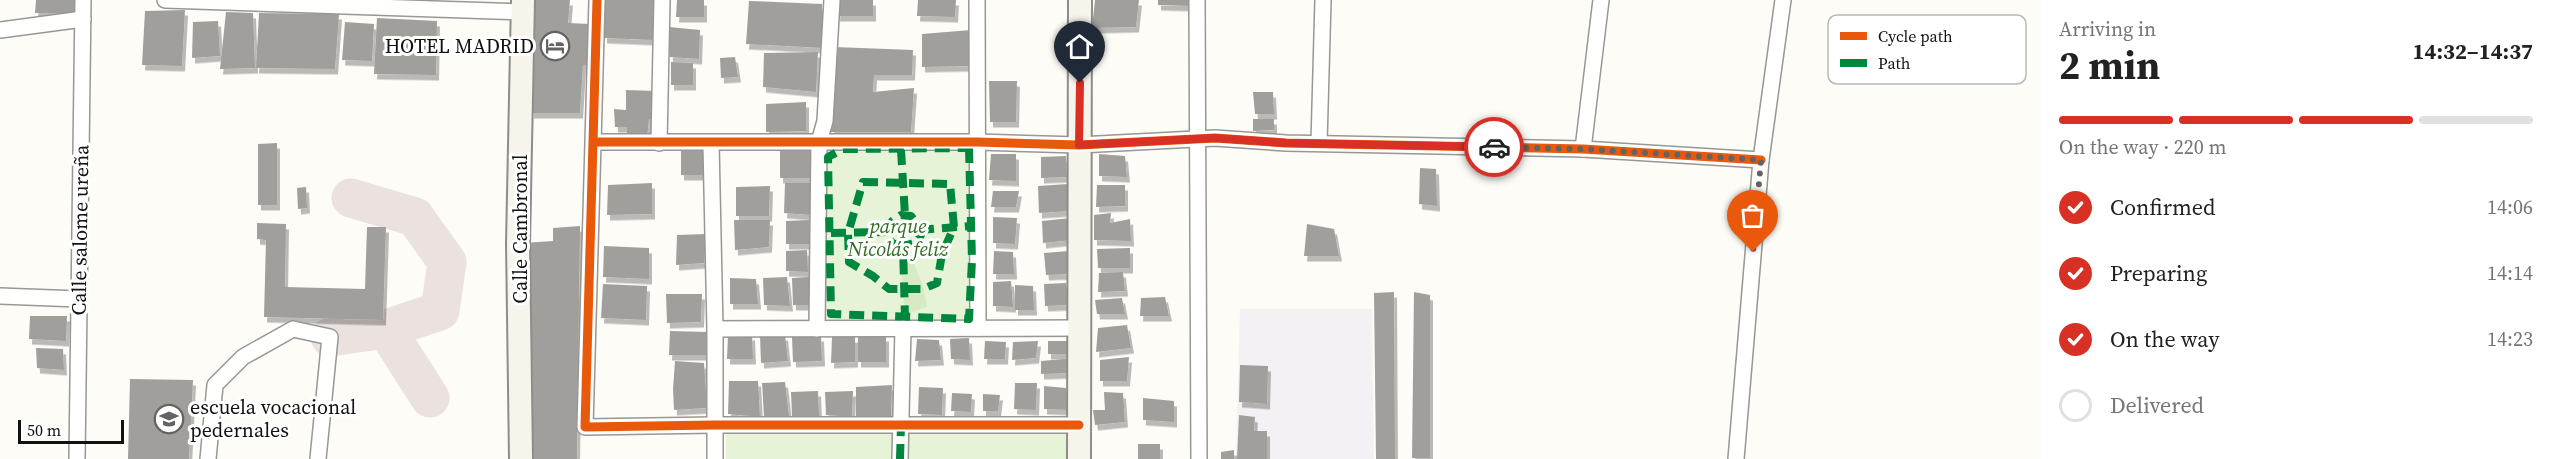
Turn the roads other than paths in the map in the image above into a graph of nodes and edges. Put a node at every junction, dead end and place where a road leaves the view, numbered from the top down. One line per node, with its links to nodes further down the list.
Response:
1 (83, 0): 13 (street, Calle salome ureña)
2 (165, 0): 12 (street)
3 (597, 0): 17 (street)
4 (662, 0): 19 (street)
5 (832, 0): 18 (street)
6 (977, 0): 16 (street)
7 (1080, 0): 22 (main road)
8 (1197, 0): 15 (street)
9 (1323, 0): 21 (street)
10 (1601, 0): 23 (street)
11 (1783, 0): 24 (street)
12 (523, 6): 38 (main road, Calle Cambronal)
13 (83, 19): 14 (street); 26 (street, Calle salome ureña)
14 (0, 30)
15 (1200, 138): 21 (street); 22 (street); 42 (street)
16 (977, 141): 18 (street); 22 (street); 28 (street)
17 (594, 142): 19 (street); 32 (street)
18 (819, 142): 20 (street); 31 (street)
19 (659, 143): 20 (street)
20 (711, 143): 30 (street)
21 (1319, 143): 23 (street)
22 (1079, 145): 29 (main road)
23 (1583, 149): 24 (street)
24 (1761, 160): 43 (street)
25 (0, 296): 26 (street)
26 (79, 299): 35 (street, Calle salome ureña)
27 (903, 328): 28 (street); 31 (street); 33 (street)
28 (978, 328): 29 (street)
29 (1080, 328): 34 (main road)
30 (715, 329): 31 (street); 32 (street)
31 (817, 329)
32 (715, 425): 33 (street); 39 (street)
33 (901, 425): 34 (street); 40 (street)
34 (1079, 425): 41 (main road)
35 (77, 459)
36 (208, 459): 37 (street)
37 (318, 459)
38 (521, 459)
39 (715, 459)
40 (900, 459)
41 (1079, 459)
42 (1199, 459)
43 (1736, 459)

